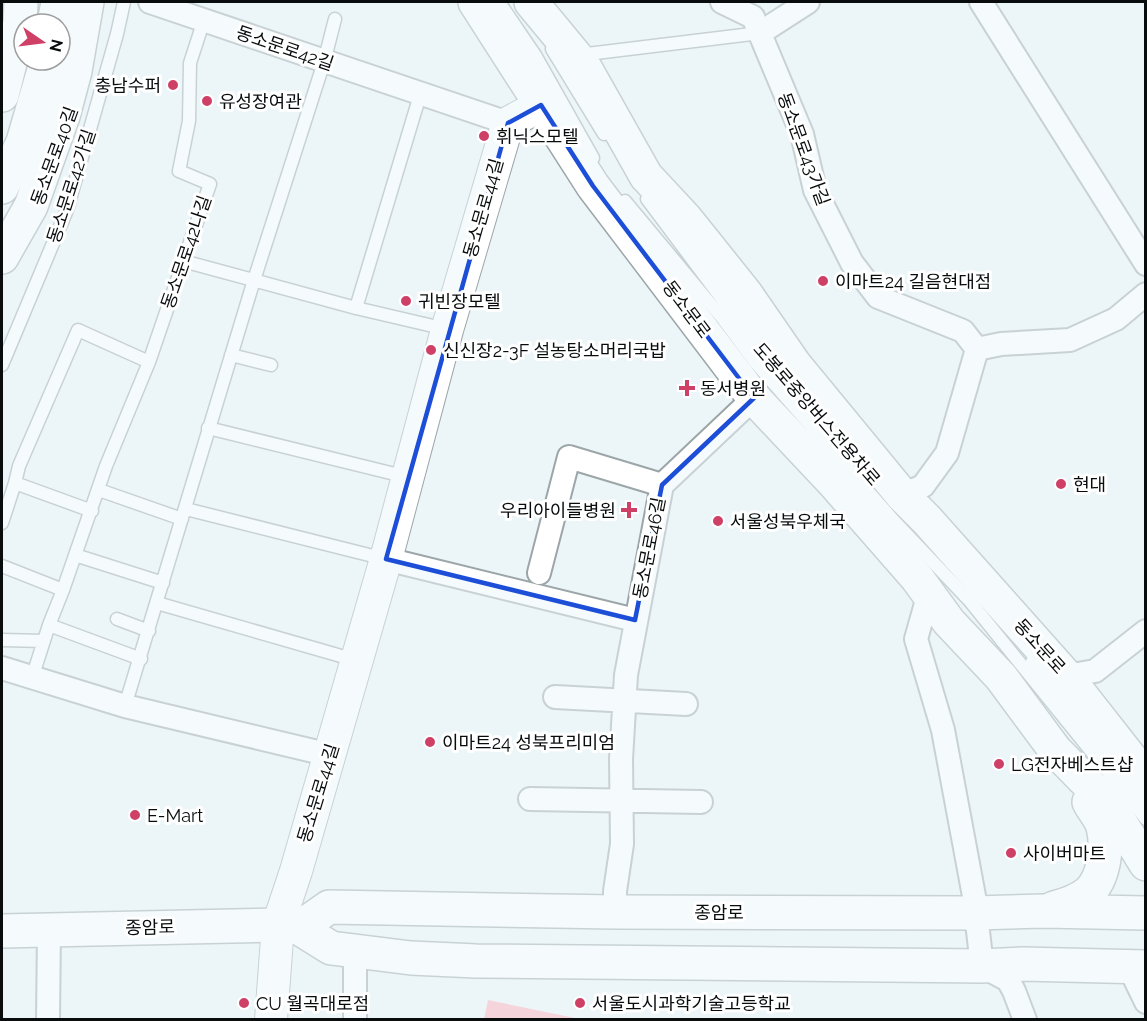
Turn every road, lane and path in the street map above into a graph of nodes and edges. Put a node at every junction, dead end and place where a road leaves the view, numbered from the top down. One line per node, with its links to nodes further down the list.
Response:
1 (13, 2): 17 (main road)
2 (21, 2): 22 (main road)
3 (87, 2): 32 (main road)
4 (93, 2): 35 (street, 동소문로40길)
5 (124, 2): 43 (lane, 동소문로42가길)
6 (150, 2): 15 (street, 동소문로42길)
7 (475, 2): 24 (main road, 동소문로)
8 (499, 2): 27 (lane)
9 (519, 2): 26 (lane)
10 (531, 2): 18 (main road, 동소문로)
11 (722, 2): 16 (street)
12 (808, 2): 16 (street)
13 (981, 2): 34 (street)
14 (335, 19): 19 (lane)
15 (204, 20): 19 (street, 동소문로42길); 33 (lane, 동소문로42나길)
16 (757, 25): 18 (lane); 40 (street, 동소문로43가길)
17 (2, 42)
18 (575, 55): 52 (main road, 동소문로)
19 (324, 62): 23 (street, 동소문로42길); 36 (lane)
20 (36, 72): 28 (main road)
21 (43, 72): 29 (main road)
22 (2, 95)
23 (420, 95): 25 (street, 동소문로42길); 38 (lane)
24 (541, 105): 25 (street); 45 (main road, 동소문로)
25 (508, 123): 39 (street, 동소문로44길)
26 (609, 142)
27 (600, 168)
28 (2, 172)
29 (2, 187)
30 (640, 191): 89 (lane, 도봉로중앙버스전용차로)
31 (617, 192): 47 (lane, 도봉로중앙버스전용차로)
32 (2, 257)
33 (183, 261): 36 (lane); 42 (lane, 동소문로42나길)
34 (1146, 264)
35 (2, 267)
36 (254, 280): 38 (lane); 41 (lane)
37 (1146, 294): 40 (street)
38 (356, 308): 39 (lane)
39 (447, 330): 48 (street, 동소문로44길)
40 (977, 350): 52 (street)
41 (231, 356): 44 (lane); 46 (lane)
42 (149, 362): 49 (lane); 51 (lane, 동소문로42나길)
43 (2, 365)
44 (271, 365)
45 (754, 398): 50 (street, 동소문로46길); 61 (main road, 동소문로)
46 (208, 428): 48 (lane); 54 (lane)
47 (856, 477): 61 (lane); 71 (lane)
48 (408, 478): 57 (street, 동소문로44길)
49 (15, 483): 53 (lane); 55 (lane)
50 (662, 485): 59 (street); 65 (street, 동소문로46길)
51 (99, 490): 53 (lane, 동소문로42나길); 54 (lane)
52 (902, 495): 75 (main road, 동소문로)
53 (92, 511): 56 (lane, 동소문로42나길)
54 (184, 514): 57 (lane); 60 (lane)
55 (2, 523)
56 (75, 555): 60 (lane); 62 (lane, 동소문로42나길)
57 (386, 559): 65 (street); 73 (street, 동소문로44길)
58 (2, 566): 62 (lane)
59 (539, 573)
60 (163, 583): 63 (lane)
61 (923, 585): 71 (lane); 82 (main road, 동소문로); 94 (street)
62 (63, 590): 66 (lane, 동소문로42나길)
63 (157, 603): 67 (lane); 73 (lane)
64 (117, 619): 67 (lane)
65 (635, 620): 78 (street, 동소문로46길)
66 (49, 625): 70 (lane, 동소문로42나길); 72 (lane)
67 (149, 631): 72 (lane)
68 (1146, 631): 75 (street)
69 (2, 640): 70 (lane)
70 (44, 640): 76 (lane, 동소문로42나길)
71 (1007, 649): 90 (lane)
72 (141, 659): 80 (lane)
73 (357, 660): 83 (street, 동소문로44길)
74 (2, 668): 76 (street)
75 (1066, 676): 81 (main road, 동소문로)
76 (32, 678): 80 (street)
77 (555, 697): 78 (street)
78 (625, 700): 79 (street); 87 (street, 동소문로46길)
79 (686, 704)
80 (125, 706): 83 (street)
81 (1111, 733): 84 (main road); 85 (main road, 동소문로)
82 (1055, 750): 91 (main road, 동소문로); 92 (main road)
83 (330, 755): 96 (street, 동소문로44길)
84 (1146, 758)
85 (1146, 778)
86 (530, 799): 87 (street)
87 (621, 800): 88 (street); 93 (street, 동소문로46길)
88 (701, 802)
89 (1146, 804)
90 (1146, 819)
91 (1146, 864)
92 (1044, 911): 94 (main road, 종암로); 95 (main road, 종암로)
93 (615, 912): 94 (main road, 종암로); 96 (main road, 종암로)
94 (976, 913): 100 (street)
95 (1146, 913)
96 (288, 926): 97 (main road, 종암로); 99 (main road); 104 (street, 동소문로44길)
97 (49, 929): 98 (main road, 종암로); 103 (street)
98 (2, 931)
99 (355, 951): 100 (main road); 105 (street)
100 (982, 966): 101 (main road); 106 (street)
101 (1137, 967): 102 (street)
102 (1146, 1002)
103 (48, 1020)
104 (271, 1020)
105 (355, 1020)
106 (1025, 1020)

